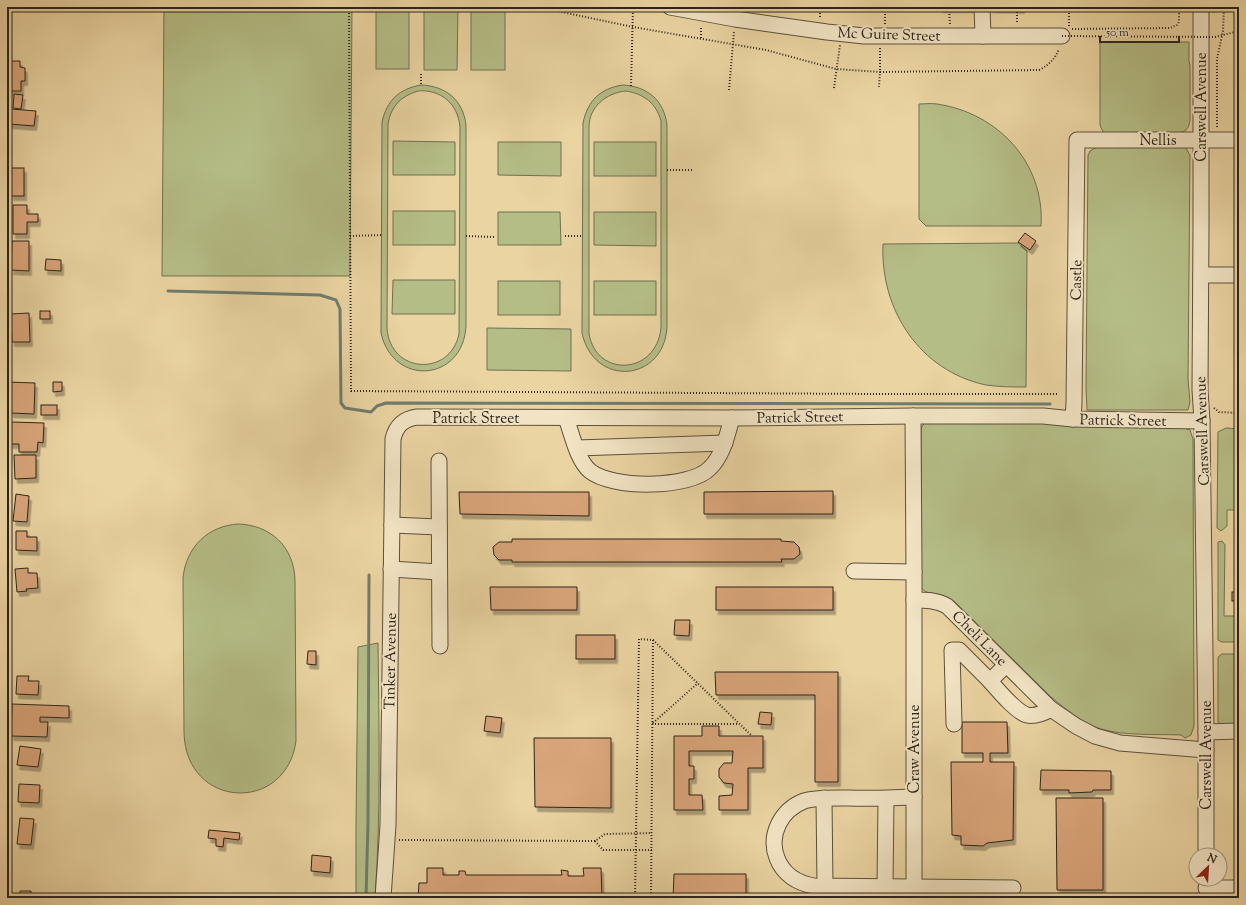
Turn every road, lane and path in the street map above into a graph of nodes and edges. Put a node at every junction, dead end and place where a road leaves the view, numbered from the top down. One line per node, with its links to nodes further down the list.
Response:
1 (349, 7): 37 (path)
2 (538, 7): 12 (path)
3 (633, 7): 16 (path)
4 (670, 7): 14 (street, Mc Guire Street)
5 (820, 7): 15 (path)
6 (885, 7): 17 (path)
7 (982, 7): 21 (street)
8 (1069, 7): 19 (path)
9 (1179, 7): 19 (path)
10 (1219, 7): 13 (path)
11 (1224, 7): 30 (path)
12 (550, 8): 16 (path)
13 (1206, 10): 32 (street, Carswell Avenue)
14 (735, 13): 20 (street, Mc Guire Street); 22 (path)
15 (820, 22)
16 (633, 27): 22 (path); 26 (path)
17 (885, 28)
18 (1239, 30): 19 (path, bridge)
19 (1065, 31): 21 (street, Mc Guire Street)
20 (841, 34): 21 (street, Mc Guire Street); 23 (path)
21 (983, 36)
22 (734, 44): 23 (path); 29 (path)
23 (836, 70): 27 (path); 28 (path)
24 (421, 74): 25 (path)
25 (421, 85)
26 (631, 86)
27 (879, 87)
28 (834, 88)
29 (729, 90)
30 (1217, 130)
31 (1078, 140): 32 (street, Nellis); 48 (street, Castle)
32 (1201, 140): 33 (street, Nellis); 43 (street, Carswell Avenue)
33 (1239, 140)
34 (667, 170): 35 (path)
35 (694, 170)
36 (382, 235): 37 (path)
37 (350, 236): 44 (path)
38 (466, 236): 41 (path)
39 (565, 236): 40 (path)
40 (582, 236)
41 (494, 237)
42 (1239, 275): 43 (street)
43 (1201, 276): 49 (street, Carswell Avenue)
44 (1059, 394)
45 (913, 416): 47 (street, Patrick Street); 48 (street, Patrick Street); 59 (street)
46 (566, 418): 47 (street, Patrick Street); 50 (street, Patrick Street); 52 (street)
47 (732, 418): 51 (street)
48 (1073, 420): 49 (street, Patrick Street)
49 (1202, 421): 70 (street, Carswell Avenue)
50 (399, 425): 54 (street, Tinker Avenue)
51 (725, 443): 52 (street); 52 (street)
52 (577, 448)
53 (439, 461): 55 (street)
54 (392, 526): 55 (street); 56 (street, Tinker Avenue)
55 (439, 526): 58 (street)
56 (391, 569): 58 (street); 79 (street, Tinker Avenue)
57 (854, 571): 59 (street)
58 (439, 572): 62 (street)
59 (914, 572): 60 (street)
60 (914, 600): 63 (street, Cheli Lane); 74 (street, Craw Avenue)
61 (653, 640): 65 (path); 67 (path); 77 (path)
62 (440, 646)
63 (1006, 665): 64 (street); 66 (street, Cheli Lane)
64 (990, 681): 66 (street); 69 (street)
65 (698, 683): 67 (path); 68 (path)
66 (1051, 709): 73 (street, Cheli Lane)
67 (652, 724): 68 (path); 78 (path)
68 (740, 724): 72 (path)
69 (954, 724)
70 (1206, 732): 71 (street); 73 (street, Carswell Avenue)
71 (1239, 732)
72 (752, 736)
73 (1206, 750): 81 (street, Carswell Avenue)
74 (914, 797): 76 (street); 89 (street, Craw Avenue)
75 (824, 798): 76 (street); 84 (street); 84 (street)
76 (886, 799): 85 (street)
77 (636, 833): 78 (path); 80 (path); 82 (path)
78 (652, 833): 83 (path)
79 (387, 840): 80 (path); 90 (street, Tinker Avenue)
80 (596, 841): 82 (path)
81 (1206, 847)
82 (636, 850): 83 (path); 91 (path)
83 (652, 850): 92 (path)
84 (825, 886): 85 (street)
85 (885, 886): 89 (street)
86 (1013, 888): 89 (street)
87 (1206, 888): 88 (street)
88 (1236, 891)
89 (914, 892)
90 (384, 898)
91 (635, 898)
92 (651, 898)

